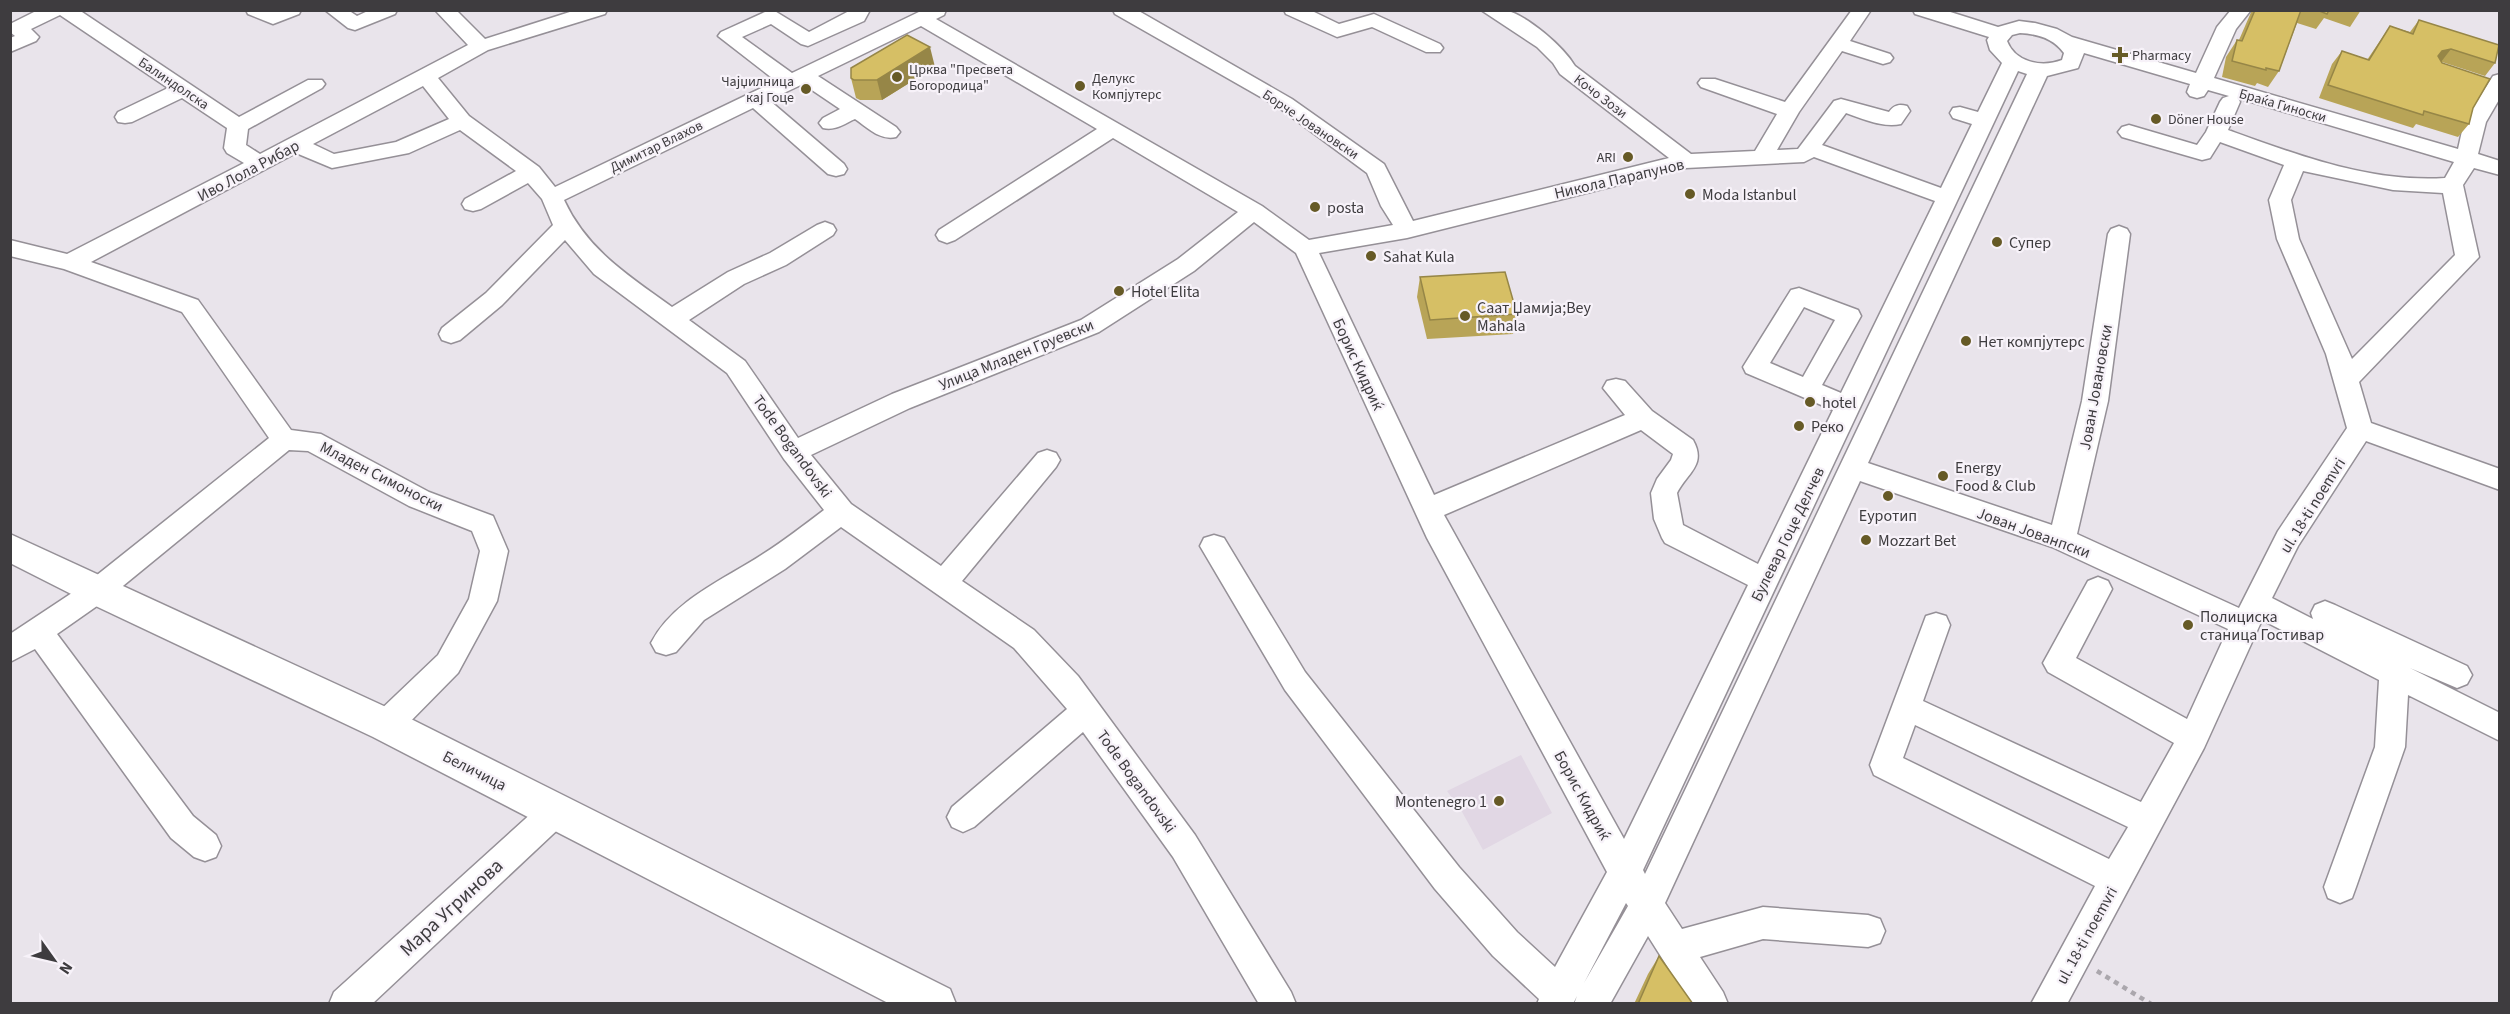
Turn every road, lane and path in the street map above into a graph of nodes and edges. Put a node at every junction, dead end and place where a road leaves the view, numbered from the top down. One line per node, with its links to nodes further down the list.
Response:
1 (56, 10): 22 (street)
2 (65, 10): 35 (street, Балиндолска)
3 (255, 10): 4 (street)
4 (292, 10)
5 (334, 10): 6 (street)
6 (388, 10)
7 (444, 10): 23 (street)
8 (598, 10): 23 (street)
9 (861, 10): 29 (street)
10 (1122, 10): 68 (street, Борче Јовановски)
11 (1293, 10): 24 (street)
12 (1490, 10): 54 (street, Кочо Зози)
13 (1862, 10): 21 (street)
14 (1922, 10): 20 (street, Браќа Гиноски)
15 (1960, 10): 20 (street, Браќа Гиноски)
16 (2212, 10): 19 (street)
17 (2242, 10): 19 (street)
18 (931, 15): 29 (street, Димитар Влахов); 47 (street, Борис Кидриќ)
19 (2227, 27): 34 (street)
20 (2010, 31): 25 (street, Браќа Гиноски); 27 (street)
21 (1840, 44): 26 (street); 39 (street)
22 (10, 46)
23 (481, 46): 28 (street)
24 (1433, 48)
25 (2071, 50): 27 (street); 34 (street, Браќа Гиноски)
26 (1883, 58)
27 (2026, 65): 43 (street, Булевар Гоце Делчев); 87 (street, Булевар Гоце Делчев)
28 (426, 76): 44 (street, Tode Bogandovski); 51 (street, Иво Лола Рибар)
29 (797, 78): 36 (street, Димитар Влахов); 38 (street)
30 (2472, 81): 33 (street)
31 (1708, 83): 39 (street)
32 (315, 84): 46 (street)
33 (2497, 84): 59 (street)
34 (2199, 87): 37 (street, Браќа Гиноски); 59 (street, Браќа Гиноски)
35 (183, 89): 42 (street); 46 (street, Балиндолска)
36 (754, 98): 58 (street); 62 (street, Димитар Влахов)
37 (2230, 102): 50 (street); 59 (street, Браќа Гиноски)
38 (855, 110): 45 (street); 48 (street)
39 (1789, 111): 53 (street)
40 (1900, 111): 52 (street)
41 (1960, 113): 43 (street)
42 (125, 117)
43 (1986, 121): 63 (street, Булевар Гоце Делчев)
44 (462, 122): 51 (street); 60 (street, Tode Bogandovski)
45 (830, 123)
46 (238, 126): 56 (street)
47 (1112, 129): 65 (street, Борис Кидриќ); 70 (street)
48 (889, 132)
49 (2129, 132): 50 (street)
50 (2216, 133): 55 (street)
51 (296, 145): 56 (street, Иво Лола Рибар)
52 (1810, 148): 53 (street, Никола Парапунов); 63 (street)
53 (1761, 158): 54 (street, Никола Парапунов)
54 (1686, 161): 68 (street, Никола Парапунов)
55 (2296, 162): 59 (street); 79 (street)
56 (261, 164): 73 (street, Иво Лола Рибар)
57 (2499, 168): 59 (street, Браќа Гиноски)
58 (836, 169)
59 (2460, 171): 61 (street, Браќа Гиноски); 79 (street)
60 (531, 172): 62 (street, Tode Bogandovski); 64 (street)
61 (2499, 181)
62 (552, 197): 66 (street, Tode Bogandovski)
63 (1948, 198): 77 (street, Булевар Гоце Делчев)
64 (472, 204)
65 (1254, 211): 72 (street, Борис Кидриќ); 85 (street, Улица Младен Груевски)
66 (565, 226): 74 (street, Tode Bogandovski); 75 (street)
67 (825, 230): 74 (street)
68 (1407, 230): 72 (street, Никола Парапунов)
69 (2120, 234): 91 (street, Јован Јовановски)
70 (947, 235)
71 (10, 248): 73 (street)
72 (1305, 248): 89 (street, Борис Кидриќ)
73 (70, 263): 84 (street)
74 (670, 320): 85 (street, Tode Bogandovski)
75 (451, 334)
76 (1830, 349): 77 (street); 78 (street); 81 (street)
77 (1869, 364): 81 (street, Булевар Гоце Делчев)
78 (1815, 378)
79 (2346, 380): 83 (street)
80 (1616, 388): 82 (street)
81 (1848, 406): 94 (street, Булевар Гоце Делчев)
82 (1643, 418): 89 (street); 94 (street)
83 (2360, 429): 88 (street); 98 (street, ul. 18-ti noemvri)
84 (284, 440): 97 (street); 108 (street, Младен Симоноски)
85 (793, 452): 90 (street, Tode Bogandovski)
86 (1047, 460): 95 (street)
87 (1852, 468): 91 (street, Јован Јованпски); 118 (street, Булевар Гоце Делчев)
88 (2499, 480)
89 (1427, 510): 115 (street, Борис Кидриќ)
90 (841, 512): 95 (street, Tode Bogandovski); 102 (street)
91 (2062, 539): 98 (street, Јован Јованпски)
92 (1214, 546): 122 (street)
93 (10, 547): 97 (main road, Беличица)
94 (1765, 581): 115 (street, Булевар Гоце Делчев)
95 (943, 583): 107 (street, Tode Bogandovski)
96 (2098, 589): 110 (street)
97 (97, 591): 101 (street); 108 (main road, Беличица)
98 (2250, 613): 104 (street, Јован Јованпски); 110 (street, ul. 18-ti noemvri)
99 (2325, 613): 104 (street)
100 (1936, 625): 106 (street)
101 (38, 631): 103 (street); 114 (street)
102 (666, 643)
103 (10, 650)
104 (2397, 661): 105 (street); 109 (street); 117 (street)
105 (2457, 675)
106 (1906, 706): 113 (street); 116 (street)
107 (1086, 711): 112 (street); 125 (street, Tode Bogandovski)
108 (386, 724): 111 (main road, Беличица)
109 (2499, 728)
110 (2193, 738): 113 (street, ul. 18-ti noemvri)
111 (556, 811): 123 (street, Мара Угринова); 124 (main road, Беличица)
112 (963, 817)
113 (2149, 821): 116 (street, ul. 18-ti noemvri)
114 (205, 846)
115 (1625, 872): 118 (street, Борис Кидриќ); 122 (street, Булевар Гоце Делчев)
116 (2117, 880): 121 (street, ul. 18-ti noemvri)
117 (2340, 887)
118 (1647, 905): 120 (street); 126 (street, Булевар Гоце Делчев)
119 (1869, 931): 120 (street)
120 (1675, 948): 127 (street)
121 (2074, 957): 128 (street, ul. 18-ti noemvri); 129 (path)
122 (1556, 999)
123 (346, 1004)
124 (935, 1004)
125 (1279, 1004)
126 (1591, 1004)
127 (1711, 1004)
128 (2048, 1004)
129 (2151, 1004)

